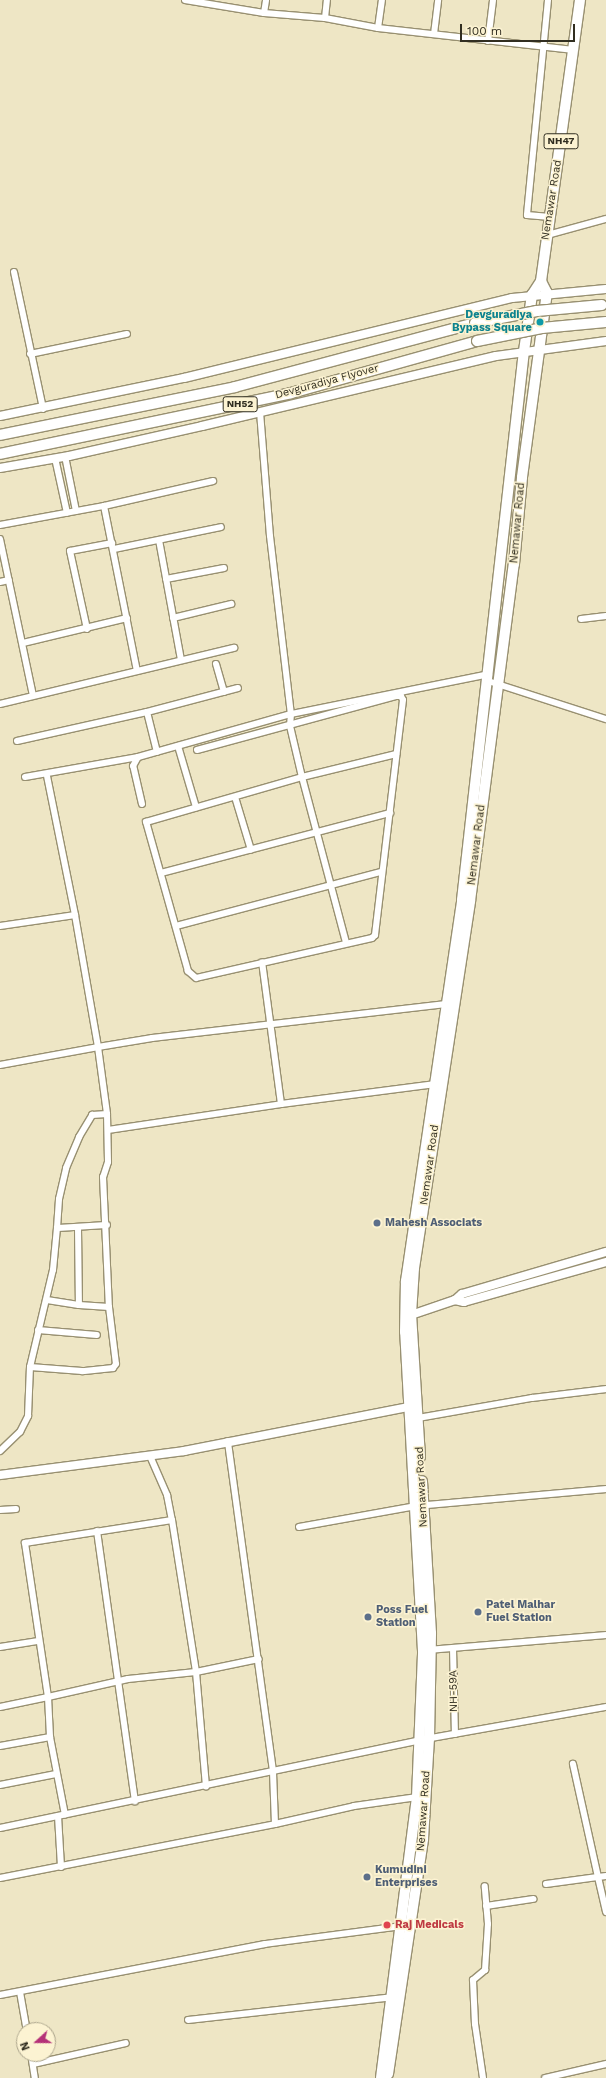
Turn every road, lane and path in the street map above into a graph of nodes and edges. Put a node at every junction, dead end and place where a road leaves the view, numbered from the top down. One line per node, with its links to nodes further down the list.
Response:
1 (185, 0): 9 (street)
2 (266, 0): 10 (street)
3 (326, 0): 11 (street)
4 (382, 0): 12 (street)
5 (438, 0): 13 (street)
6 (493, 0): 14 (street)
7 (548, 0): 15 (street)
8 (580, 0): 16 (highway, Nemawar Road / NH47)
9 (210, 1): 10 (street)
10 (264, 13): 11 (street)
11 (324, 18): 12 (street)
12 (378, 28): 13 (street)
13 (434, 34): 14 (street)
14 (488, 41): 15 (street)
15 (543, 45): 16 (street); 17 (street)
16 (574, 50): 17 (highway, Nemawar Road / NH47)
17 (550, 217): 19 (highway, Nemawar Road / NH47)
18 (606, 219): 19 (street)
19 (547, 235): 21 (highway, Nemawar Road / NH47)
20 (14, 272): 31 (street)
21 (541, 281): 23 (highway); 24 (highway, Nemawar Road / NH47)
22 (606, 289): 23 (street)
23 (547, 293): 24 (street); 29 (highway, Nemawar Road)
24 (532, 295): 30 (highway, Nemawar Road); 32 (street)
25 (606, 304): 35 (highway, Devguradiya Flyover / NH52, bridge)
26 (606, 322): 36 (highway, Devguradiya Flyover / NH52, bridge)
27 (127, 334): 31 (street)
28 (606, 341): 29 (street)
29 (540, 348): 30 (street); 64 (highway, Nemawar Road)
30 (524, 351): 33 (street); 64 (highway, Nemawar Road)
31 (30, 354): 32 (street)
32 (43, 409): 34 (street)
33 (260, 412): 37 (street); 70 (street)
34 (0, 416)
35 (0, 436)
36 (0, 454)
37 (66, 456): 38 (street); 42 (street)
38 (55, 458): 39 (street); 43 (street)
39 (0, 468)
40 (213, 481): 41 (street)
41 (104, 506): 42 (street); 48 (street)
42 (76, 511): 43 (street)
43 (67, 513): 44 (street)
44 (0, 525)
45 (221, 527): 47 (street)
46 (0, 539): 51 (street)
47 (158, 540): 48 (street); 50 (street)
48 (113, 546): 55 (street); 58 (street)
49 (224, 568): 50 (street)
50 (166, 579): 56 (street)
51 (9, 580): 52 (street); 59 (street)
52 (0, 582)
53 (231, 604): 56 (street)
54 (606, 616): 57 (street)
55 (127, 618): 58 (street); 63 (street)
56 (173, 618): 61 (street)
57 (581, 619)
58 (87, 629): 59 (street)
59 (22, 643): 67 (street)
60 (234, 648): 61 (street)
61 (181, 660): 63 (street)
62 (216, 664): 66 (street)
63 (138, 671): 67 (street)
64 (491, 680): 70 (street); 71 (street); 96 (highway, Nemawar Road); 113 (highway, Nemawar Road)
65 (238, 688): 66 (street)
66 (224, 692): 69 (street)
67 (33, 695): 68 (street)
68 (0, 704)
69 (147, 712): 73 (street); 76 (street)
70 (291, 714): 72 (street); 74 (street)
71 (606, 719)
72 (290, 726): 75 (street); 77 (street); 81 (street)
73 (17, 742)
74 (178, 746): 76 (street); 84 (street)
75 (197, 750)
76 (157, 752): 78 (street)
77 (396, 754): 81 (street); 85 (street)
78 (138, 757): 80 (street); 83 (street)
79 (46, 776): 91 (street)
80 (25, 777)
81 (302, 777): 82 (street); 86 (street)
82 (235, 797): 84 (street); 87 (street)
83 (142, 804)
84 (196, 808): 89 (street)
85 (390, 813): 86 (street); 88 (street)
86 (318, 832): 87 (street); 90 (street)
87 (251, 850): 89 (street)
88 (382, 872): 90 (street); 94 (street)
89 (161, 873): 93 (street)
90 (331, 887): 93 (street); 94 (street)
91 (75, 915): 92 (street); 98 (street)
92 (0, 926)
93 (176, 926): 95 (street)
94 (346, 942): 95 (street)
95 (262, 962): 97 (street)
96 (446, 1004): 97 (street); 100 (highway, Nemawar Road)
97 (269, 1026): 98 (street); 101 (street)
98 (98, 1047): 99 (street); 102 (street)
99 (0, 1065)
100 (434, 1084): 101 (street); 113 (highway, Nemawar Road)
101 (281, 1104): 103 (street)
102 (107, 1114): 103 (street); 105 (street)
103 (108, 1130): 104 (street)
104 (107, 1225): 106 (street); 112 (street)
105 (57, 1228): 106 (street); 109 (street)
106 (78, 1228): 111 (street)
107 (606, 1252): 110 (street)
108 (606, 1262): 110 (street)
109 (47, 1300): 111 (street); 114 (street)
110 (456, 1300): 113 (street)
111 (79, 1305): 112 (street)
112 (109, 1307): 116 (street)
113 (408, 1316): 118 (highway, Nemawar Road); 119 (highway, Nemawar Road)
114 (38, 1330): 115 (street); 116 (street)
115 (97, 1335)
116 (30, 1367): 121 (street)
117 (606, 1389): 119 (street)
118 (409, 1407): 120 (street); 125 (highway, Nemawar Road)
119 (418, 1418): 125 (highway, Nemawar Road)
120 (228, 1441): 122 (street); 136 (street)
121 (0, 1451)
122 (150, 1456): 123 (street); 128 (street)
123 (0, 1475)
124 (606, 1489): 125 (street)
125 (420, 1505): 129 (street); 135 (highway, Nemawar Road)
126 (16, 1508): 127 (street)
127 (0, 1510)
128 (172, 1520): 130 (street); 137 (street)
129 (299, 1527)
130 (97, 1531): 132 (street); 138 (street)
131 (606, 1635): 134 (street)
132 (40, 1641): 133 (street); 139 (street)
133 (0, 1648)
134 (453, 1648): 135 (street); 142 (street, NH-59A)
135 (427, 1651): 144 (highway, Nemawar Road)
136 (259, 1659): 137 (street); 147 (street)
137 (196, 1672): 138 (street); 150 (street)
138 (117, 1682): 139 (street); 152 (street)
139 (48, 1697): 140 (street); 143 (street)
140 (0, 1707)
141 (606, 1707): 142 (street)
142 (455, 1734): 144 (street)
143 (50, 1737): 145 (street); 148 (street)
144 (424, 1740): 147 (street); 151 (highway, Nemawar Road); 164 (highway, Nemawar Road)
145 (0, 1746)
146 (573, 1764): 159 (street)
147 (273, 1771): 150 (street); 155 (street)
148 (56, 1774): 149 (street); 153 (street)
149 (0, 1785)
150 (206, 1787): 152 (street)
151 (417, 1797): 155 (street); 164 (highway, Nemawar Road)
152 (135, 1801): 153 (street)
153 (65, 1815): 154 (street)
154 (58, 1816): 156 (street); 157 (street)
155 (274, 1824): 157 (street)
156 (0, 1828)
157 (61, 1867): 160 (street)
158 (606, 1876): 159 (street)
159 (598, 1877): 161 (street); 166 (street)
160 (0, 1878)
161 (546, 1884)
162 (485, 1886): 165 (street)
163 (533, 1899): 165 (street)
164 (410, 1901): 167 (highway, Nemawar Road); 178 (highway, Nemawar Road)
165 (486, 1906): 179 (street)
166 (606, 1912)
167 (401, 1926): 168 (street); 170 (highway, Nemawar Road)
168 (20, 1992): 169 (street); 172 (street)
169 (0, 1995)
170 (392, 1997): 171 (street); 177 (highway, Nemawar Road)
171 (188, 2020)
172 (26, 2022)
173 (126, 2043): 174 (street)
174 (33, 2064): 176 (street)
175 (606, 2064): 180 (street)
176 (35, 2078)
177 (381, 2078)
178 (388, 2078)
179 (483, 2078)
180 (545, 2078)

